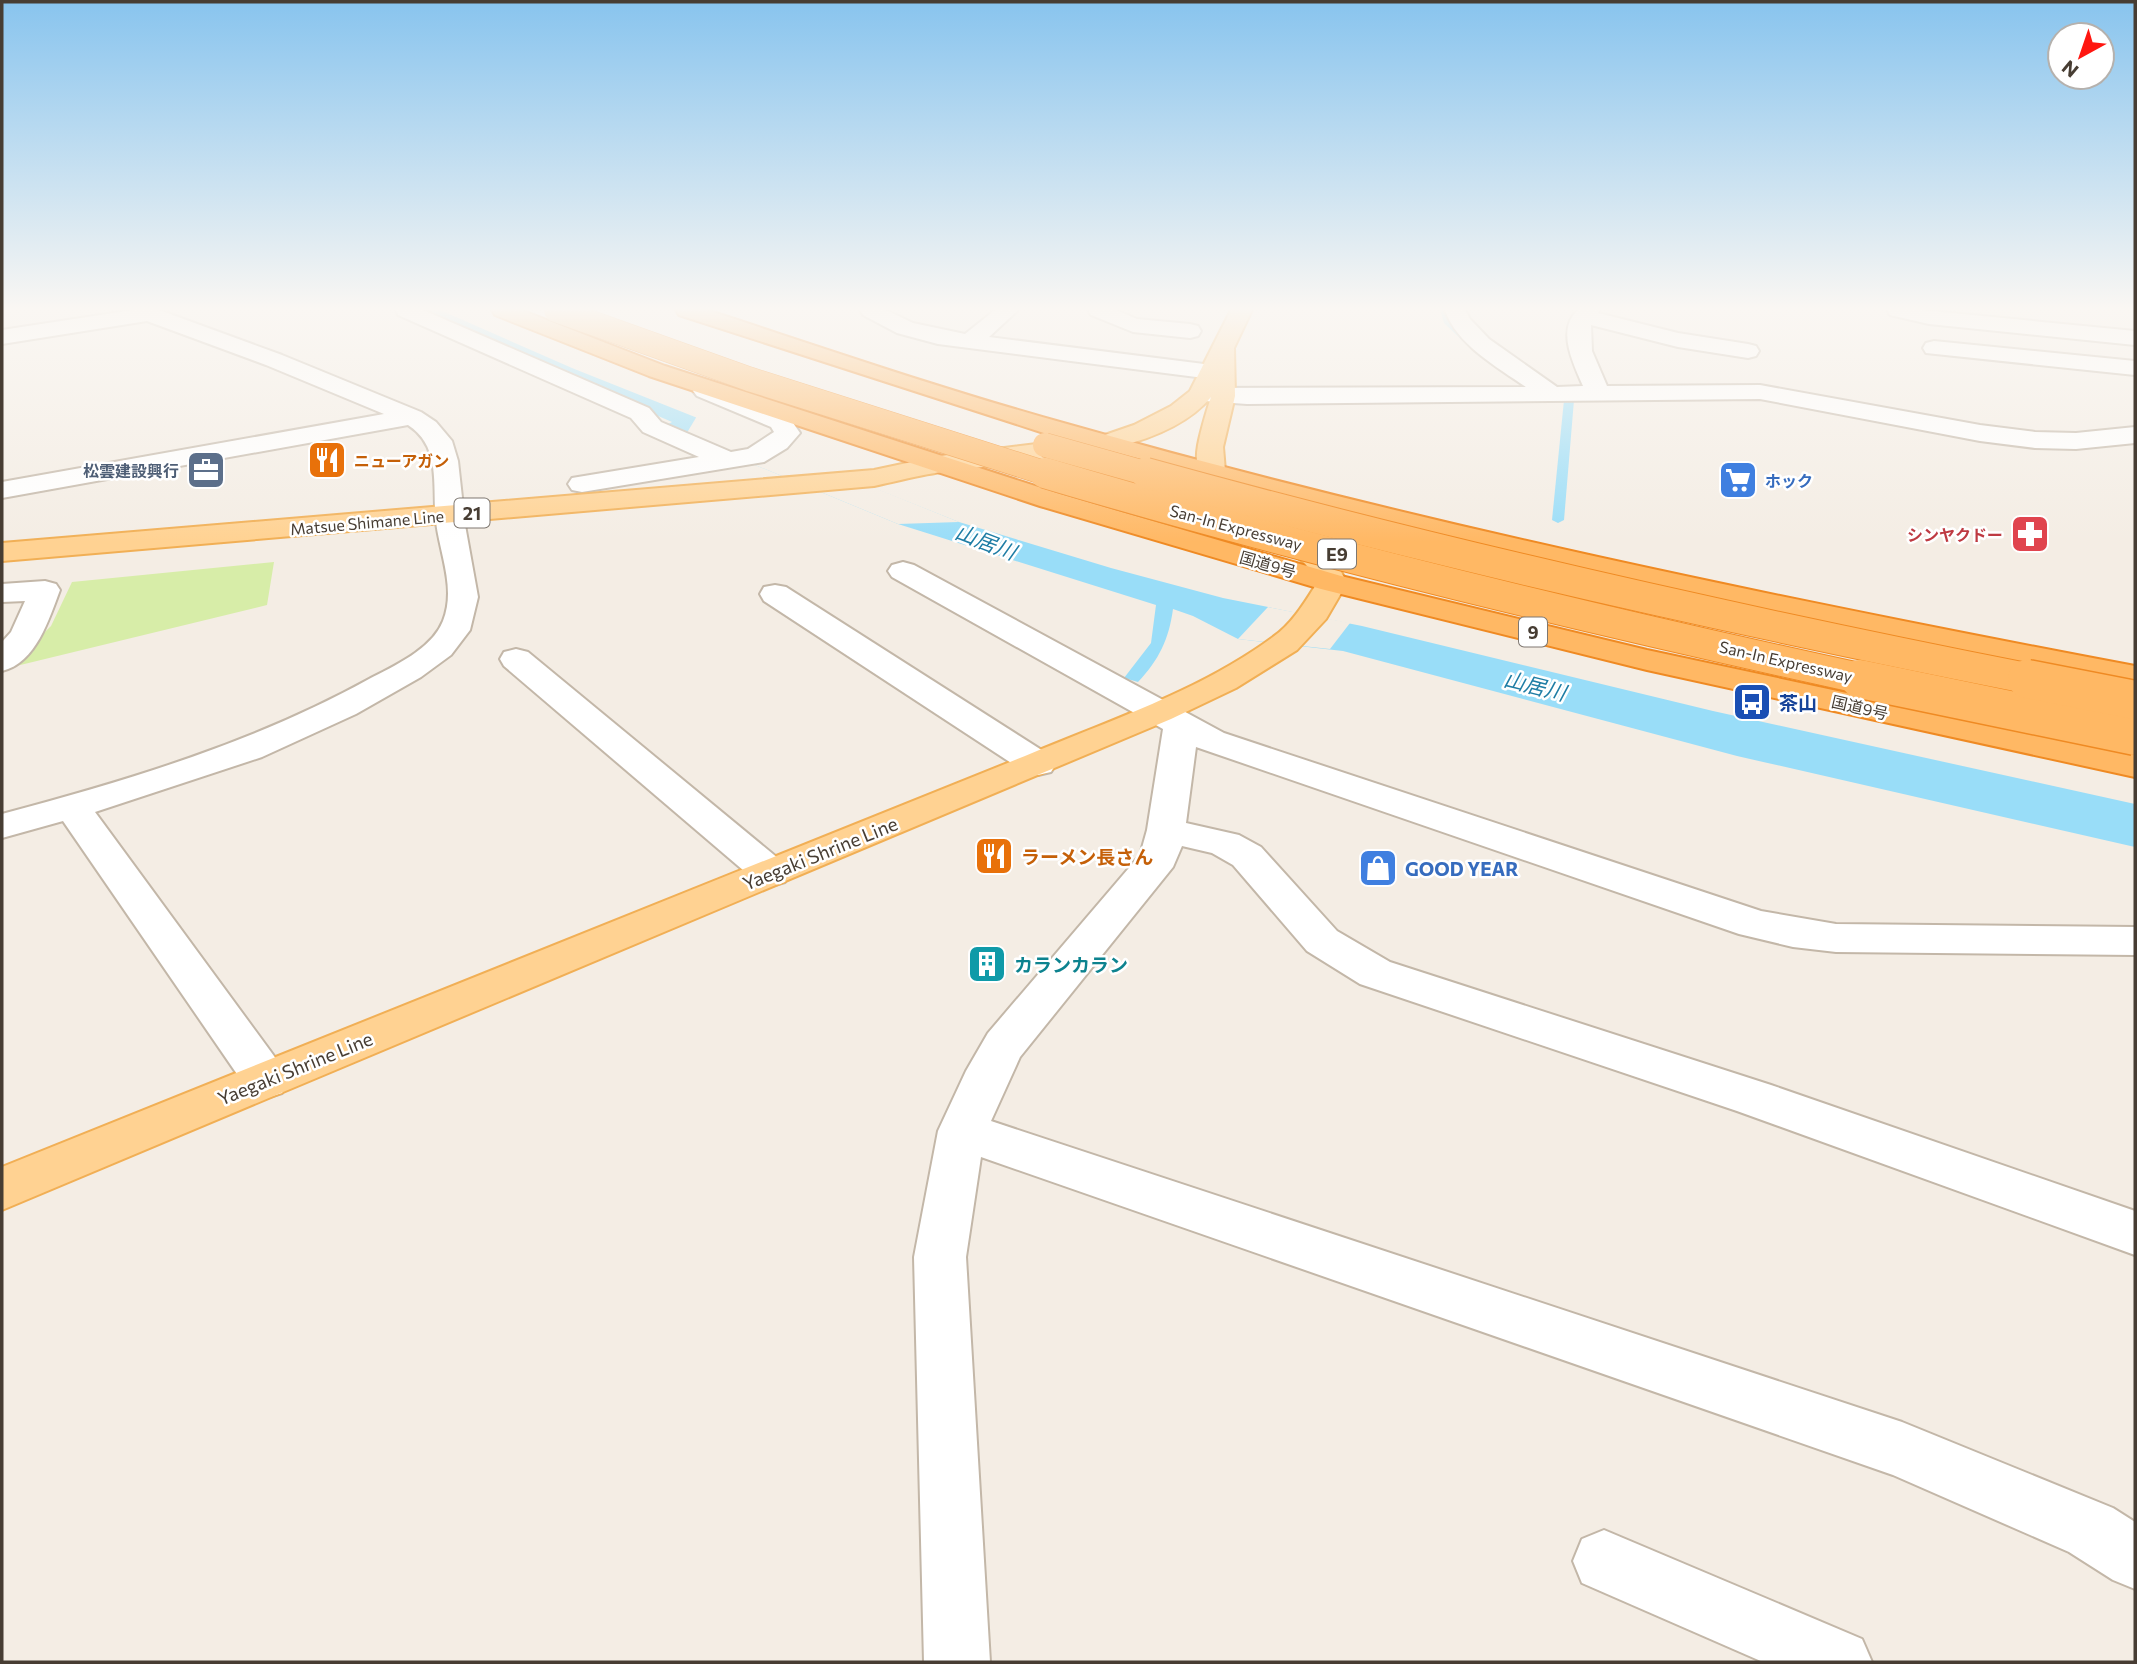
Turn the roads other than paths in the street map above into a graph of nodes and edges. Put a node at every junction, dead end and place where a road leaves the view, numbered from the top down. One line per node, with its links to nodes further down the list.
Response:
1 (341, 388): 15 (street)
2 (582, 388): 18 (street)
3 (697, 388): 18 (street)
4 (708, 388): 19 (highway, 国道9号 / 9)
5 (770, 388): 35 (highway, San-In Expressway / E9, bridge)
6 (849, 388): 33 (highway, San-In Expressway / E9, bridge)
7 (922, 388): 17 (highway)
8 (1202, 388): 17 (main road)
9 (1215, 388): 20 (main road)
10 (1459, 388): 13 (street)
11 (1542, 388): 13 (street)
12 (1596, 388): 14 (street)
13 (1551, 394): 14 (street)
14 (1598, 394): 16 (street)
15 (412, 417): 22 (street); 23 (street)
16 (2135, 435)
17 (1106, 443): 19 (main road, Matsue Shimane Line / 21); 20 (highway)
18 (730, 461): 21 (street)
19 (940, 464): 21 (main road, Matsue Shimane Line / 21); 23 (main road, Matsue Shimane Line / 21); 27 (highway, 国道9号 / 9)
20 (1212, 471): 27 (main road); 32 (highway)
21 (582, 484): 23 (main road, Matsue Shimane Line / 21)
22 (2, 490)
23 (449, 505): 24 (main road, Matsue Shimane Line / 21); 25 (main road, Matsue Shimane Line / 21); 38 (street)
24 (2, 530)
25 (2, 552)
26 (903, 571): 34 (street)
27 (1332, 583): 34 (main road, Yaegaki Shrine Line); 37 (highway, 国道9号 / 9)
28 (2, 593): 31 (street)
29 (775, 594): 36 (street)
30 (516, 659): 41 (street)
31 (2, 661)
32 (2135, 676)
33 (2135, 700)
34 (1170, 718): 36 (main road, Yaegaki Shrine Line); 40 (street); 42 (street)
35 (2135, 736)
36 (1038, 764): 41 (main road, Yaegaki Shrine Line)
37 (2135, 766)
38 (72, 807): 39 (street); 43 (street)
39 (2, 826)
40 (1166, 830): 44 (street); 46 (street)
41 (771, 873): 43 (main road, Yaegaki Shrine Line)
42 (2135, 941)
43 (266, 1080): 45 (main road, Yaegaki Shrine Line)
44 (962, 1131): 47 (street); 49 (street)
45 (2, 1189)
46 (2135, 1233)
47 (2135, 1558)
48 (1604, 1561): 50 (street)
49 (957, 1662)
50 (1839, 1662)

